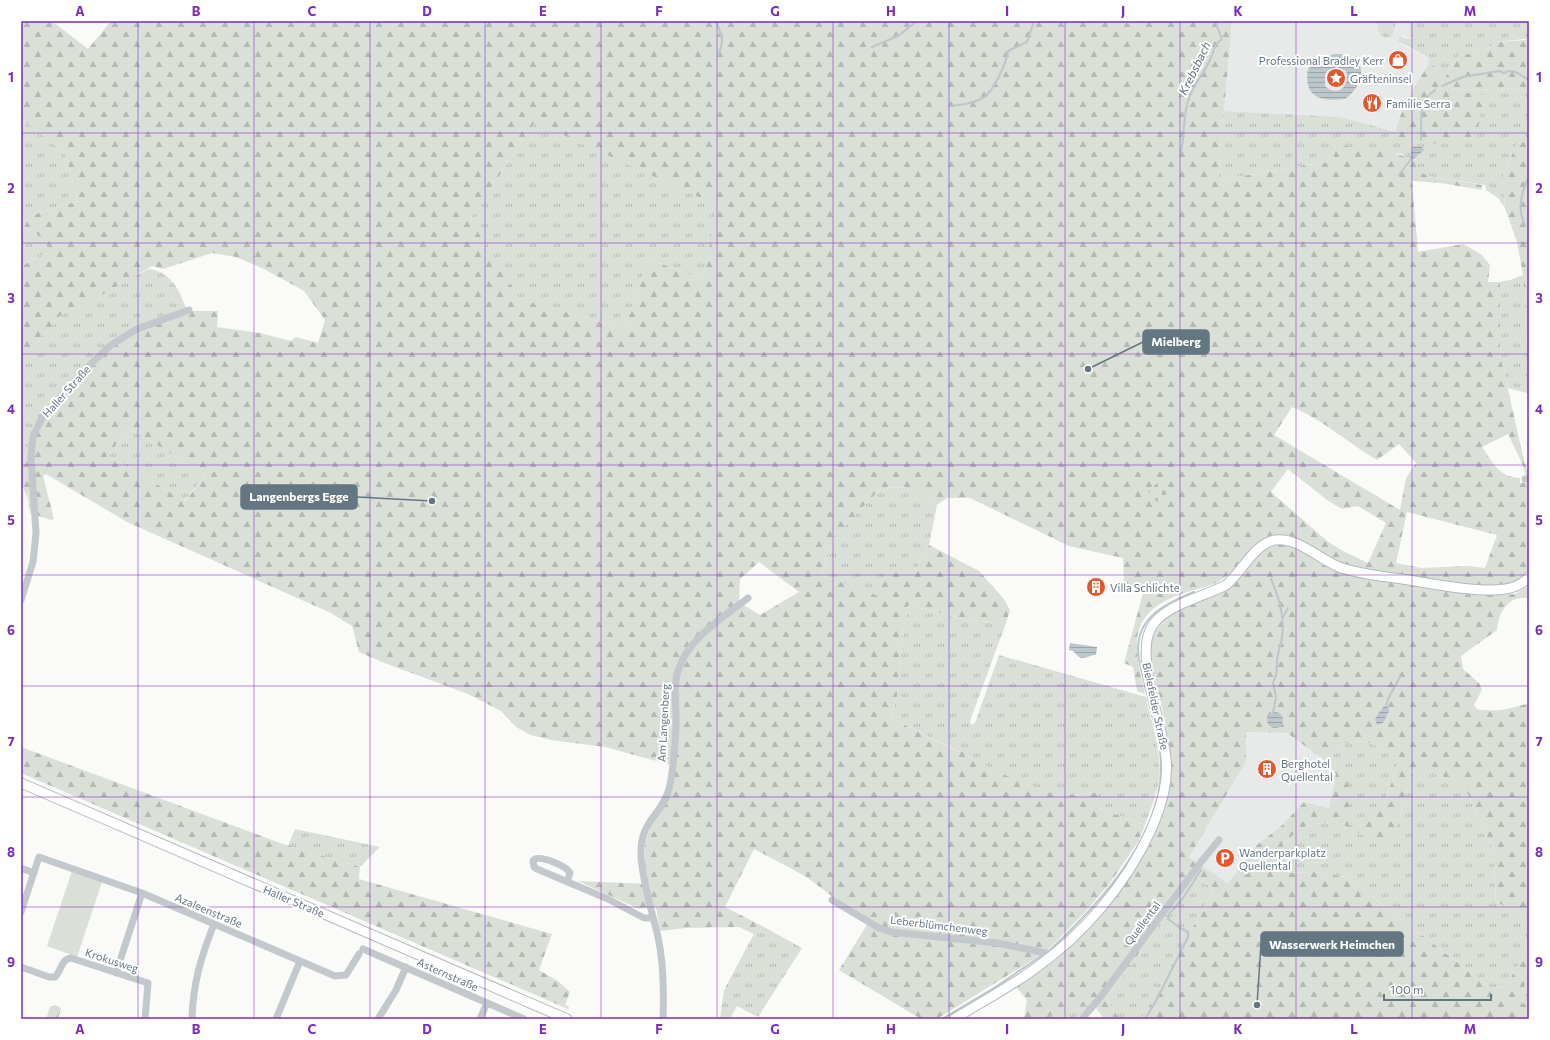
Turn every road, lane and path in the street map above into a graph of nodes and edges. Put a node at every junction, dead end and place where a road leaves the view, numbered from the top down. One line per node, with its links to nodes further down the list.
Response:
1 (189, 310): 4 (street, Haller Straße)
2 (1529, 578): 16 (main road, Bielefelder Straße)
3 (748, 598): 13 (street, Am Langenberg)
4 (21, 600)
5 (21, 783): 28 (main road, Haller Straße)
6 (1219, 840): 31 (street, Quellental)
7 (21, 868): 8 (street)
8 (34, 873): 10 (street, Azaleenstraße); 12 (street)
9 (567, 882): 9 (street); 13 (street)
10 (142, 892): 14 (street, Azaleenstraße); 20 (street)
11 (832, 900): 16 (street, Leberblümchenweg)
12 (21, 912)
13 (653, 918): 29 (street, Am Langenberg)
14 (214, 924): 17 (street, Azaleenstraße); 23 (street)
15 (361, 952): 17 (street, Azaleenstraße); 18 (street, Asternstraße)
16 (1050, 956): 30 (main road, Bielefelder Straße)
17 (300, 961): 24 (street)
18 (406, 967): 21 (street, Asternstraße); 25 (street)
19 (21, 968): 20 (street, Krokusweg)
20 (116, 973): 22 (street, Krokusweg)
21 (487, 1003): 26 (street); 27 (street, Asternstraße)
22 (145, 1019)
23 (192, 1019)
24 (276, 1019)
25 (378, 1019)
26 (480, 1019)
27 (524, 1019)
28 (567, 1019)
29 (663, 1019)
30 (954, 1019)
31 (1082, 1019)

